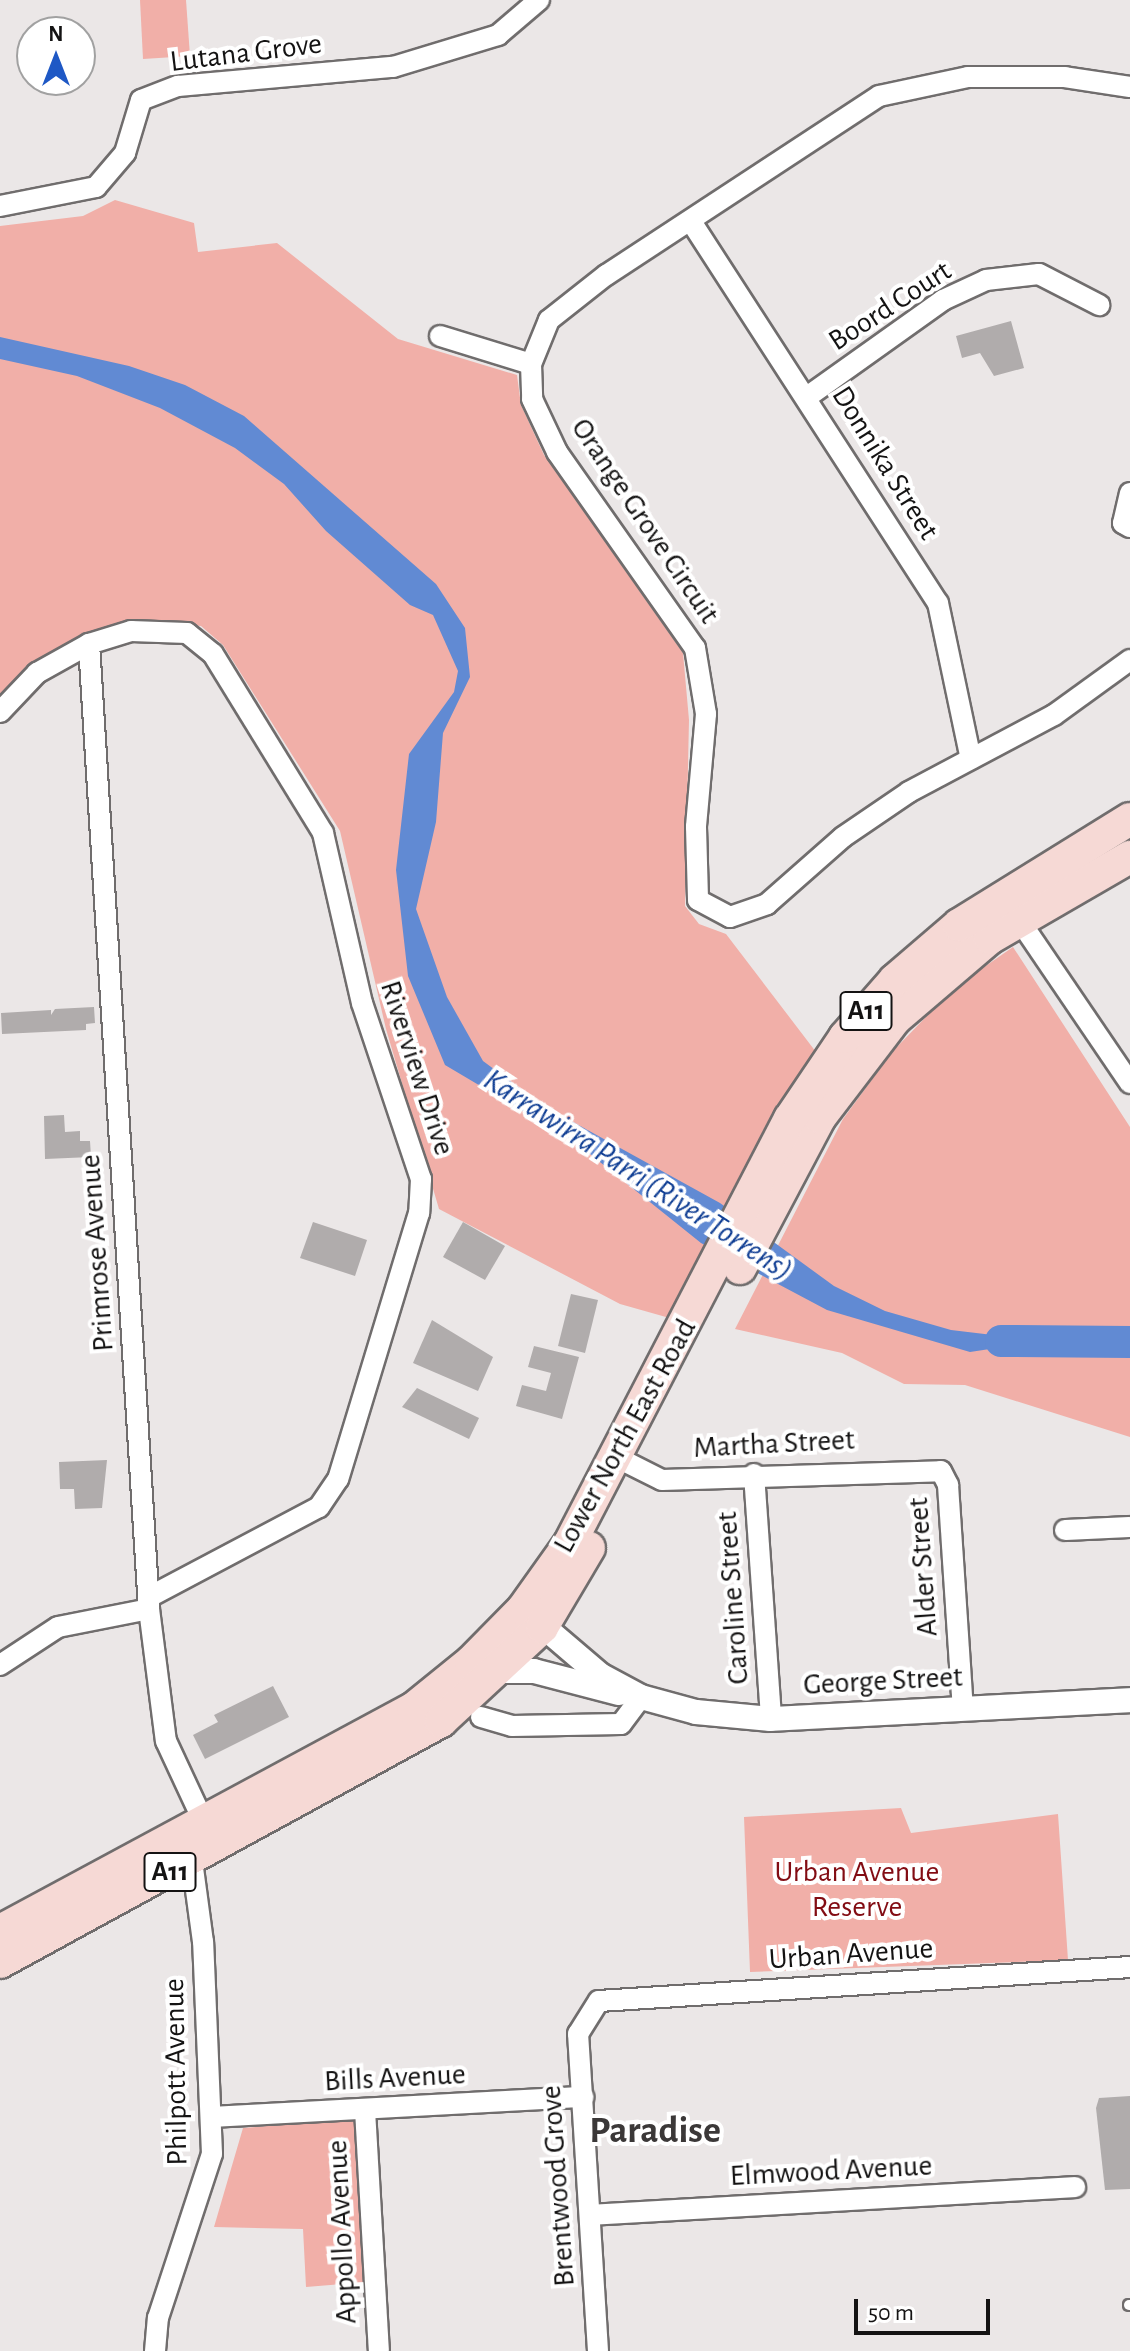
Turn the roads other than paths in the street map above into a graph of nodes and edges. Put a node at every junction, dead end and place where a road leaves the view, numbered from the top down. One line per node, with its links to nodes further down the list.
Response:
1 (539, 0): 3 (street, Lutana Grove)
2 (1130, 87): 4 (street, Orange Grove Circuit)
3 (0, 206)
4 (692, 223): 7 (street, Orange Grove Circuit); 8 (street, Donnika Street)
5 (1099, 305): 8 (street, Boord Court)
6 (440, 336): 7 (street)
7 (531, 364): 14 (street, Orange Grove Circuit)
8 (807, 397): 14 (street, Donnika Street)
9 (1130, 493): 10 (street)
10 (1130, 527)
11 (89, 644): 13 (street, Riverview Drive); 24 (street, Primrose Avenue); 24 (street, Riverview Drive)
12 (1130, 660): 14 (street, Orange Grove Circuit)
13 (0, 712)
14 (971, 759)
15 (1130, 819): 17 (main road, Lower North East Road / A11)
16 (1130, 857): 17 (main road, Lower North East Road / A11)
17 (1011, 907): 18 (street); 19 (main road, Lower North East Road / A11)
18 (1130, 1083)
19 (624, 1462): 21 (street, Martha Street); 25 (main road, Lower North East Road / A11)
20 (941, 1471): 21 (street, Martha Street); 30 (street, Alder Street)
21 (754, 1474): 32 (street, Caroline Street)
22 (1130, 1527): 23 (street)
23 (1065, 1530)
24 (149, 1603): 26 (street, Riverview Drive); 34 (street, Primrose Avenue)
25 (533, 1618): 27 (main road, Lower North East Road / A11); 28 (street, George Street); 33 (main road, Lower North East Road / A11)
26 (0, 1665)
27 (499, 1671): 28 (street, George Street); 33 (main road, Lower North East Road / A11)
28 (641, 1697): 31 (street); 32 (street, George Street)
29 (1130, 1700): 30 (street, George Street)
30 (963, 1709): 32 (street, George Street)
31 (481, 1717)
32 (771, 1719)
33 (332, 1770): 34 (main road, Lower North East Road / A11)
34 (200, 1841): 35 (main road, Lower North East Road / A11); 36 (main road, Lower North East Road / A11); 41 (street, Philpott Avenue)
35 (0, 1931)
36 (0, 1962)
37 (1130, 1967): 38 (street, Urban Avenue)
38 (583, 2018): 39 (street, Brentwood Grove)
39 (583, 2097): 40 (street, Bills Avenue); 43 (street, Brentwood Grove)
40 (365, 2110): 41 (street, Bills Avenue); 45 (street, Appollo Avenue)
41 (212, 2117): 44 (street, Philpott Avenue)
42 (1075, 2187): 43 (street, Elmwood Avenue)
43 (590, 2215): 46 (street, Brentwood Grove)
44 (155, 2351)
45 (379, 2351)
46 (598, 2351)

